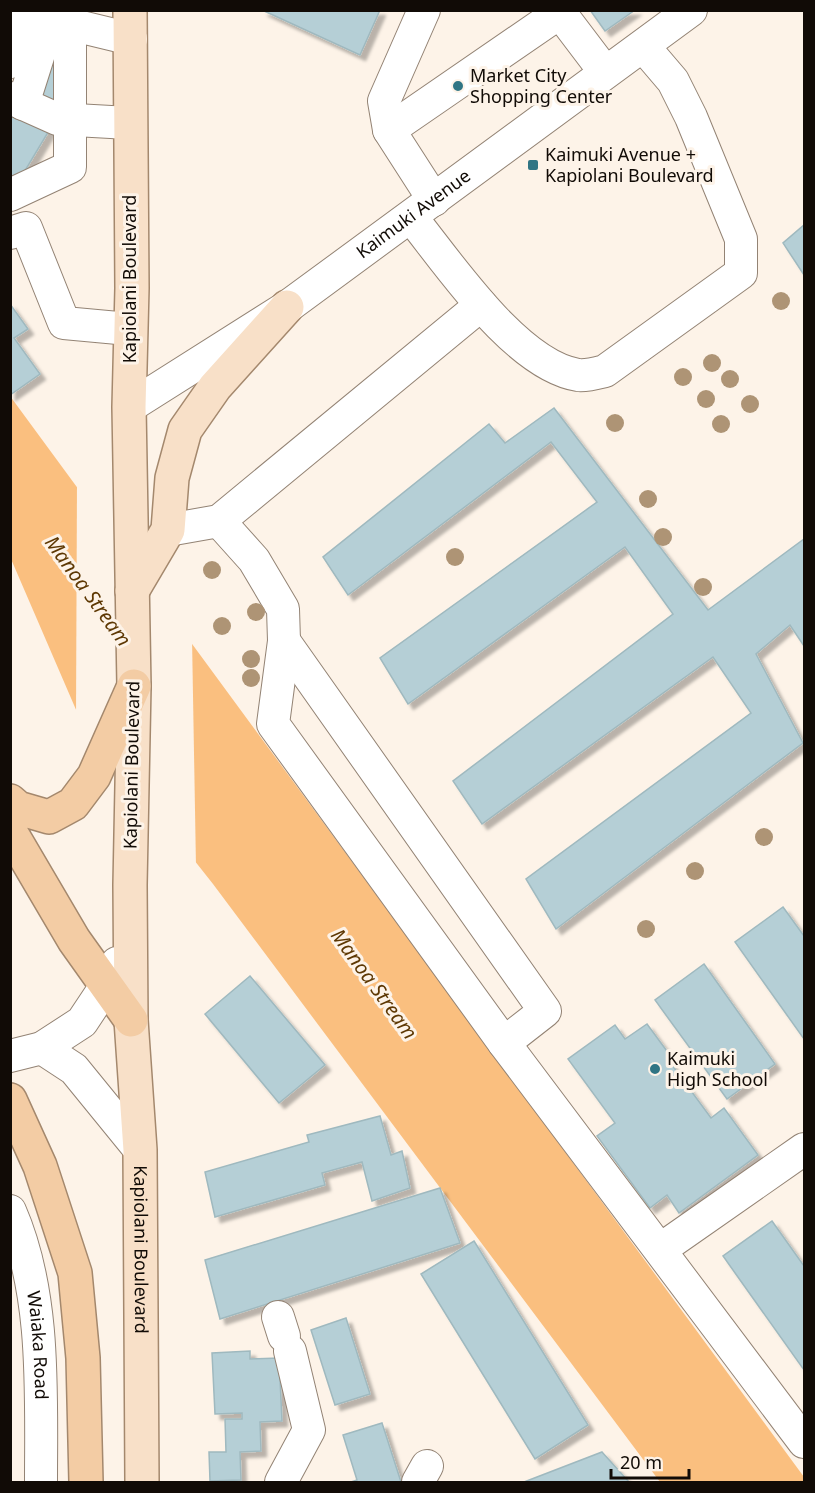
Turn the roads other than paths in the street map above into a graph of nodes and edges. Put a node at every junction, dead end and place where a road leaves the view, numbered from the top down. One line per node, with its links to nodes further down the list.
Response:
1 (424, 10): 12 (street)
2 (691, 10): 6 (street, Kaimuki Avenue)
3 (559, 12): 8 (street); 12 (street)
4 (41, 19): 5 (street); 7 (street); 9 (street); 10 (street)
5 (130, 25): 11 (main road, Kapiolani Boulevard)
6 (644, 47): 8 (street, Kaimuki Avenue); 16 (street)
7 (10, 62)
8 (605, 72): 14 (street, Kaimuki Avenue)
9 (17, 101): 10 (street)
10 (71, 121): 11 (street); 13 (street)
11 (129, 123): 18 (main road, Kapiolani Boulevard)
12 (389, 130): 14 (street)
13 (10, 195)
14 (423, 208): 16 (street); 17 (street, Kaimuki Avenue)
15 (10, 233): 18 (street)
16 (481, 305): 20 (street)
17 (287, 307): 19 (street, Kaimuki Avenue); 21 (main road)
18 (129, 329): 19 (main road, Kapiolani Boulevard)
19 (129, 407): 22 (main road, Kapiolani Boulevard)
20 (219, 521): 21 (street); 23 (street)
21 (168, 530): 22 (main road)
22 (137, 582): 24 (main road, Kapiolani Boulevard)
23 (284, 640): 30 (street); 30 (street)
24 (134, 686): 25 (highway); 27 (main road, Kapiolani Boulevard)
25 (10, 801)
26 (10, 831): 28 (highway)
27 (130, 893): 28 (street); 29 (main road, Kapiolani Boulevard)
28 (106, 985): 29 (highway); 31 (street)
29 (131, 1020): 35 (main road, Kapiolani Boulevard)
30 (504, 1043): 37 (street)
31 (42, 1047): 32 (street); 35 (street)
32 (10, 1056)
33 (10, 1100): 41 (highway)
34 (804, 1149): 37 (street)
35 (140, 1150): 42 (main road, Kapiolani Boulevard)
36 (10, 1211): 40 (street, Waiaka Road)
37 (661, 1249): 39 (street)
38 (284, 1335): 43 (street)
39 (804, 1442)
40 (41, 1482)
41 (86, 1482)
42 (142, 1482)
43 (281, 1482)

